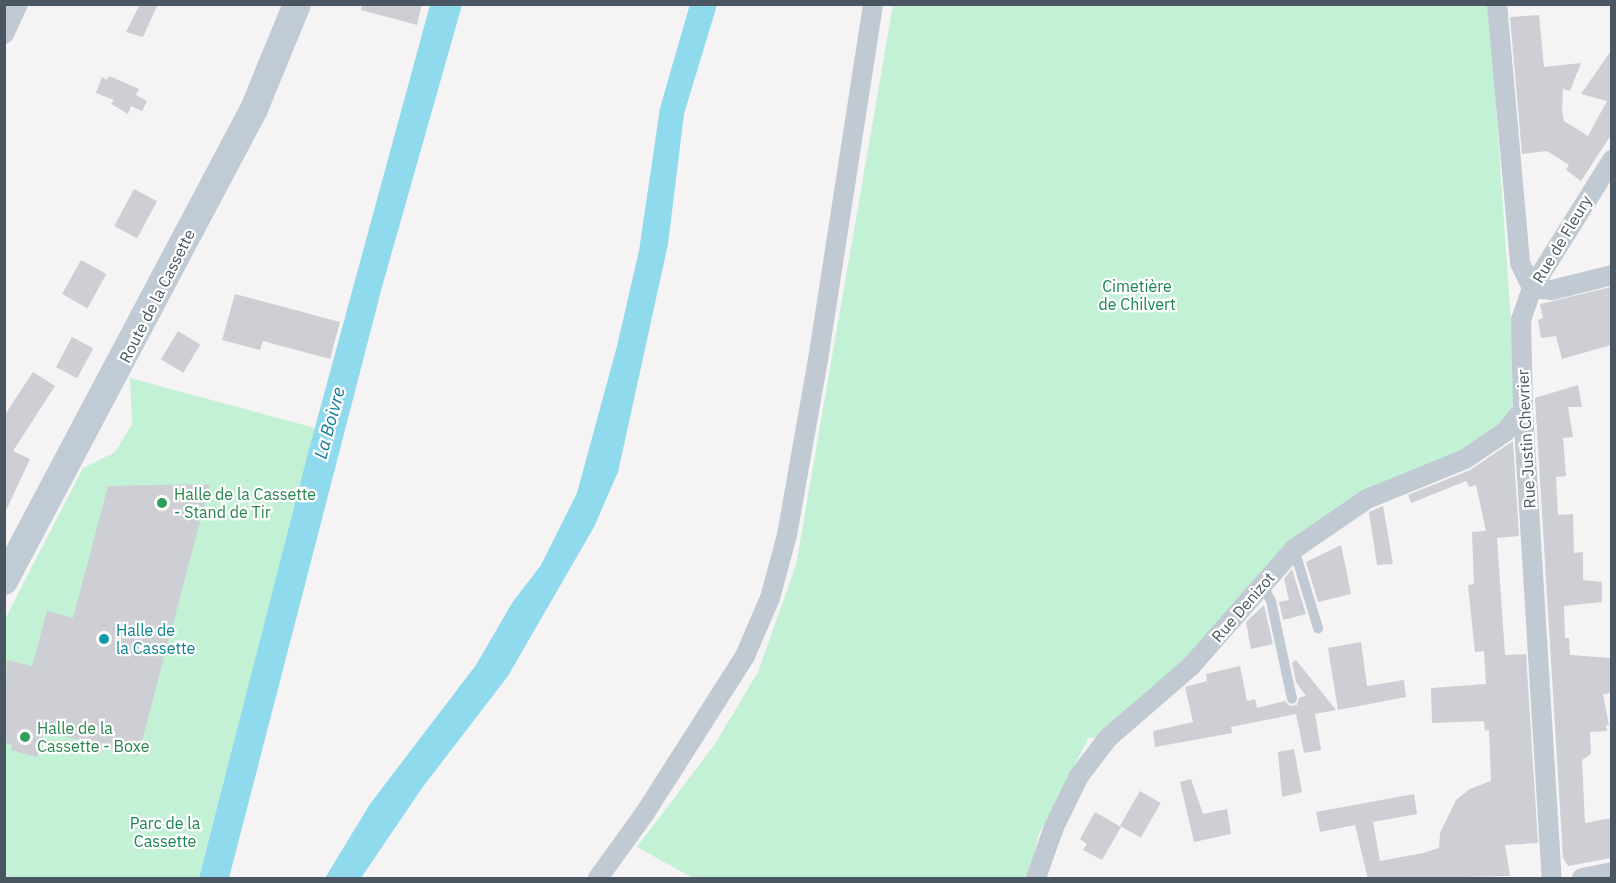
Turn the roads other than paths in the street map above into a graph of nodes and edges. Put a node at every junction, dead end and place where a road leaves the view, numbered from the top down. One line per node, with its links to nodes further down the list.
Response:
1 (18, 4): 5 (street)
2 (297, 4): 11 (street, Route de la Cassette)
3 (873, 4): 16 (street)
4 (1497, 4): 8 (street)
5 (4, 34)
6 (1611, 160): 8 (street, Rue de Fleury)
7 (1611, 275): 8 (street)
8 (1532, 288): 9 (street, Rue Justin Chevrier)
9 (1523, 410): 10 (street, Rue Denizot); 18 (street, Rue Justin Chevrier)
10 (1294, 549): 12 (street, Rue Denizot); 13 (lane)
11 (4, 581)
12 (1262, 584): 14 (lane); 17 (street, Rue Denizot)
13 (1318, 628)
14 (1292, 699)
15 (1611, 872): 19 (street)
16 (598, 879)
17 (1036, 879)
18 (1552, 879)
19 (1582, 879)

